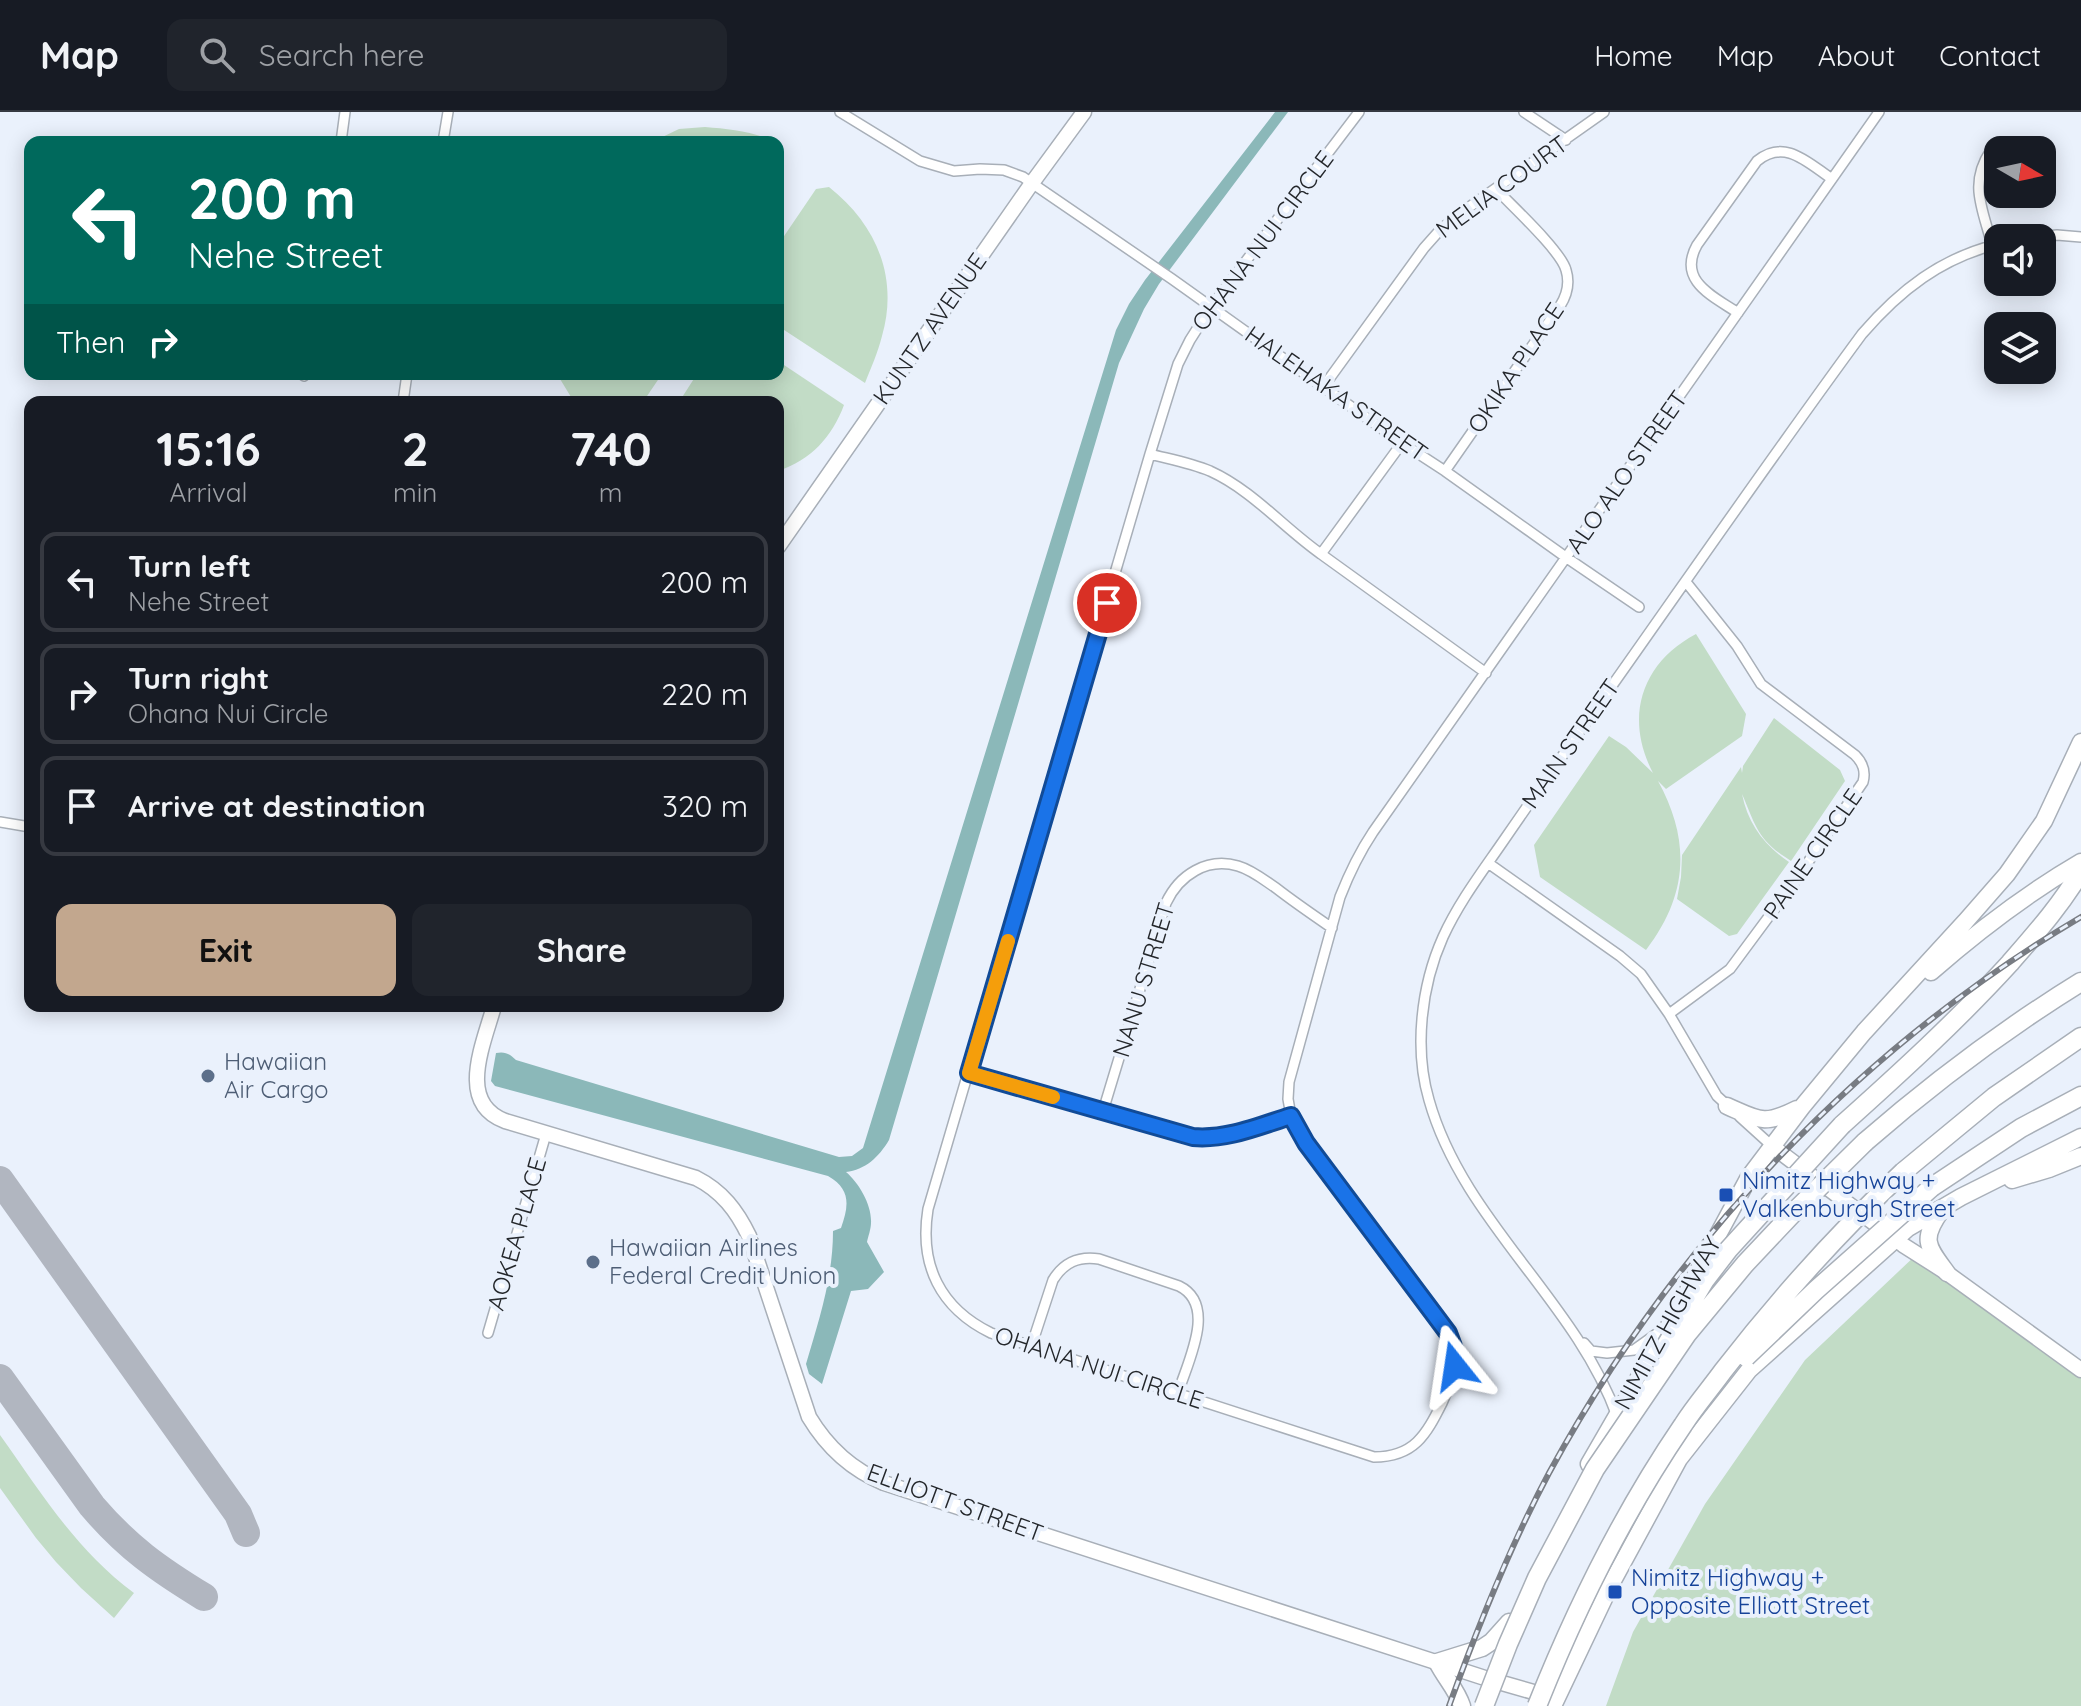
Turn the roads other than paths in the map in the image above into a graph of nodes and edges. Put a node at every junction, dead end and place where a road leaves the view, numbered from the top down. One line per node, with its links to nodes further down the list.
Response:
1 (345, 112): 9 (street)
2 (448, 112): 10 (street)
3 (840, 112): 14 (street, HALEHAKA STREET)
4 (1084, 112): 14 (street, KUNTZ AVENUE)
5 (1359, 112): 20 (street, OHANA NUI CIRCLE)
6 (1524, 112): 11 (street)
7 (1604, 112): 11 (street, MELIA COURT)
8 (1879, 112): 13 (street, ALO ALO STREET)
9 (342, 136)
10 (444, 136)
11 (1566, 140): 15 (street, MELIA COURT)
12 (1984, 162): 16 (street)
13 (1832, 179): 21 (street, ALO ALO STREET); 21 (street)
14 (1032, 183): 20 (street, HALEHAKA STREET); 26 (street, KUNTZ AVENUE)
15 (1496, 189): 22 (street, MELIA COURT); 25 (street, OKIKA PLACE)
16 (1984, 207)
17 (2056, 235): 18 (street)
18 (2081, 237)
19 (1984, 248): 29 (street, MAIN STREET)
20 (1211, 307): 22 (street, HALEHAKA STREET); 24 (street, OHANA NUI CIRCLE)
21 (1738, 313): 28 (street, ALO ALO STREET)
22 (1324, 386): 23 (street, HALEHAKA STREET)
23 (1402, 443): 25 (street, HALEHAKA STREET); 27 (street)
24 (1150, 454): 27 (street); 46 (street, OHANA NUI CIRCLE)
25 (1445, 471): 28 (street, HALEHAKA STREET)
26 (784, 538)
27 (1321, 554): 31 (street)
28 (1567, 558): 30 (street, HALEHAKA STREET); 31 (street, ALO ALO STREET)
29 (1686, 582): 36 (street, MAIN STREET); 42 (street, PAINE CIRCLE)
30 (1639, 607)
31 (1486, 673): 38 (street, ALO ALO STREET)
32 (2081, 742): 43 (main road, NIMITZ HIGHWAY)
33 (0, 822): 34 (street)
34 (24, 826)
35 (2081, 862): 43 (main road)
36 (1488, 863): 42 (street); 61 (street, MAIN STREET)
37 (2081, 871): 68 (highway, bridge)
38 (1332, 928): 50 (street, NANU STREET); 51 (street)
39 (2081, 968): 45 (highway)
40 (2081, 982): 45 (highway)
41 (493, 1012): 52 (street, ELLIOTT STREET)
42 (1669, 1014): 48 (street)
43 (1864, 1032): 49 (main road, NIMITZ HIGHWAY)
44 (2081, 1037): 67 (highway, bridge)
45 (1985, 1045): 68 (highway, bridge)
46 (969, 1073): 50 (street); 63 (street, OHANA NUI CIRCLE)
47 (2081, 1096): 67 (highway, bridge)
48 (1727, 1106): 49 (main road); 54 (street)
49 (1802, 1107): 54 (main road, NIMITZ HIGHWAY)
50 (1103, 1111): 51 (street)
51 (1291, 1116): 65 (street, OHANA NUI CIRCLE)
52 (546, 1134): 62 (street, AOKEA PLACE); 70 (street, ELLIOTT STREET)
53 (2081, 1137): 56 (main road)
54 (1772, 1146): 58 (street); 60 (main road, NIMITZ HIGHWAY)
55 (2081, 1156): 56 (main road)
56 (1961, 1197): 57 (main road)
57 (1943, 1207): 58 (main road); 59 (main road)
58 (1895, 1238): 59 (street); 72 (main road)
59 (1947, 1273): 64 (street)
60 (1670, 1324): 61 (street, MAIN STREET); 66 (main road, NIMITZ HIGHWAY)
61 (1570, 1329): 66 (street, MAIN STREET)
62 (488, 1333)
63 (1031, 1347): 65 (street, OHANA NUI CIRCLE); 65 (street)
64 (2081, 1370)
65 (1178, 1393)
66 (1617, 1416): 69 (main road, NIMITZ HIGHWAY)
67 (1684, 1423): 76 (highway, bridge)
68 (1595, 1469): 75 (highway, bridge)
69 (1509, 1622): 70 (main road); 71 (main road, NIMITZ HIGHWAY)
70 (1437, 1662): 71 (street, ELLIOTT STREET); 73 (main road)
71 (1488, 1679): 72 (street, ELLIOTT STREET); 74 (main road, NIMITZ HIGHWAY)
72 (1554, 1702)
73 (1462, 1706)
74 (1478, 1706)
75 (1484, 1706)
76 (1537, 1706)

